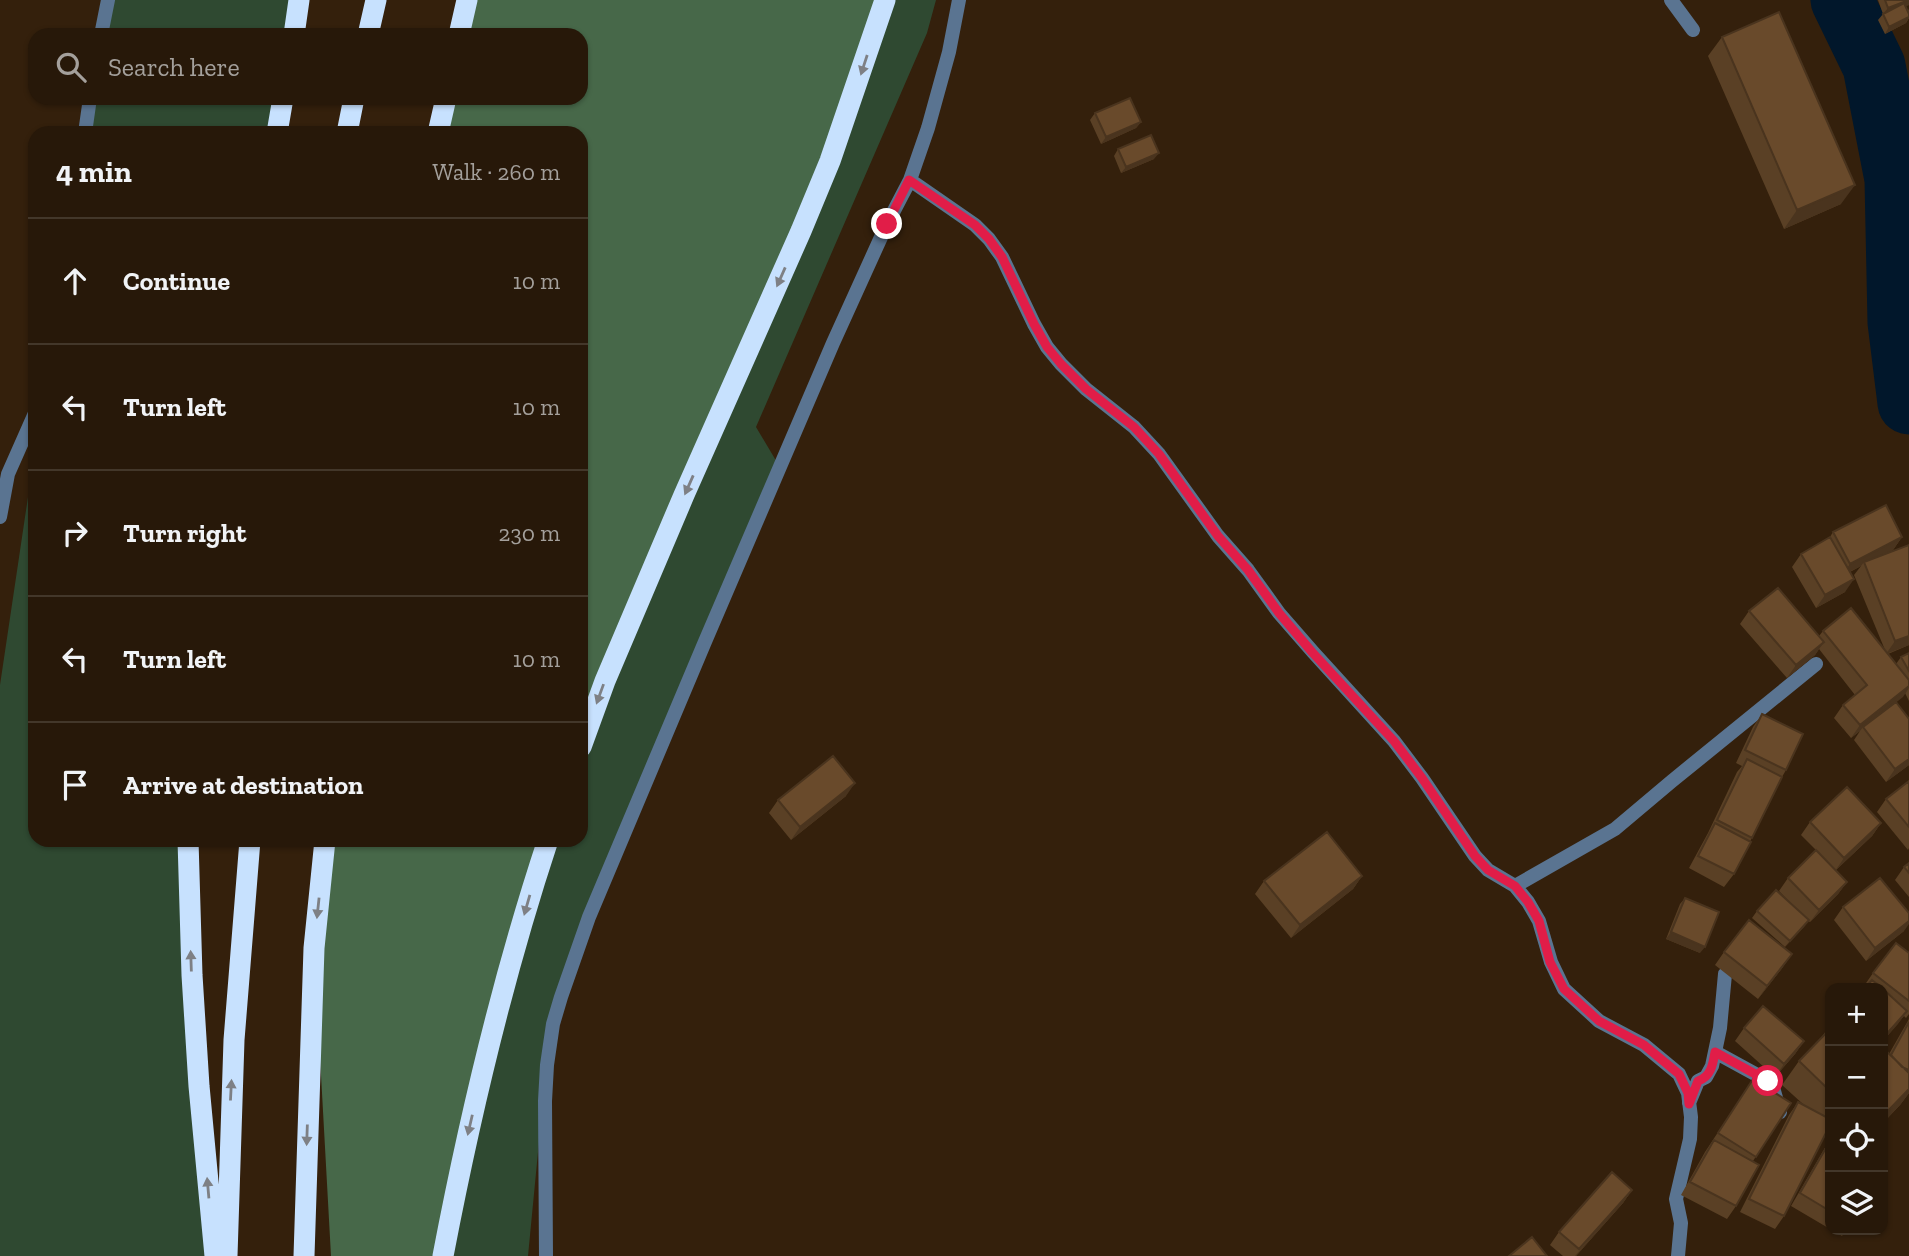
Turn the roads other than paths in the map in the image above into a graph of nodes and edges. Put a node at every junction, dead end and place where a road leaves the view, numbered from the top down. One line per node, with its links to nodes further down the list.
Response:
1 (108, 0): 8 (street)
2 (299, 0): 9 (highway)
3 (376, 0): 10 (highway)
4 (467, 0): 11 (highway)
5 (885, 0): 25 (highway, one-way to 25)
6 (959, 0): 21 (street)
7 (1671, 0): 12 (street)
8 (102, 28)
9 (295, 28)
10 (370, 28)
11 (461, 28)
12 (1693, 30)
13 (89, 105): 17 (street)
14 (282, 105): 18 (highway)
15 (353, 105): 19 (highway)
16 (444, 105): 20 (highway)
17 (86, 126)
18 (278, 126)
19 (348, 126)
20 (440, 126)
21 (909, 180): 30 (street); 39 (street)
22 (28, 429): 23 (street)
23 (0, 517)
24 (1816, 664): 30 (street)
25 (588, 728)
26 (188, 847): 35 (highway, one-way to 26)
27 (249, 847): 36 (highway, one-way to 27)
28 (324, 847): 37 (highway, one-way to 37)
29 (546, 847): 38 (highway, one-way to 38)
30 (1515, 886): 33 (street)
31 (1725, 974): 32 (street)
32 (1715, 1052): 33 (street); 34 (street)
33 (1689, 1104): 40 (street)
34 (1782, 1116)
35 (215, 1256)
36 (227, 1256)
37 (304, 1256)
38 (443, 1256)
39 (546, 1256)
40 (1678, 1256)

